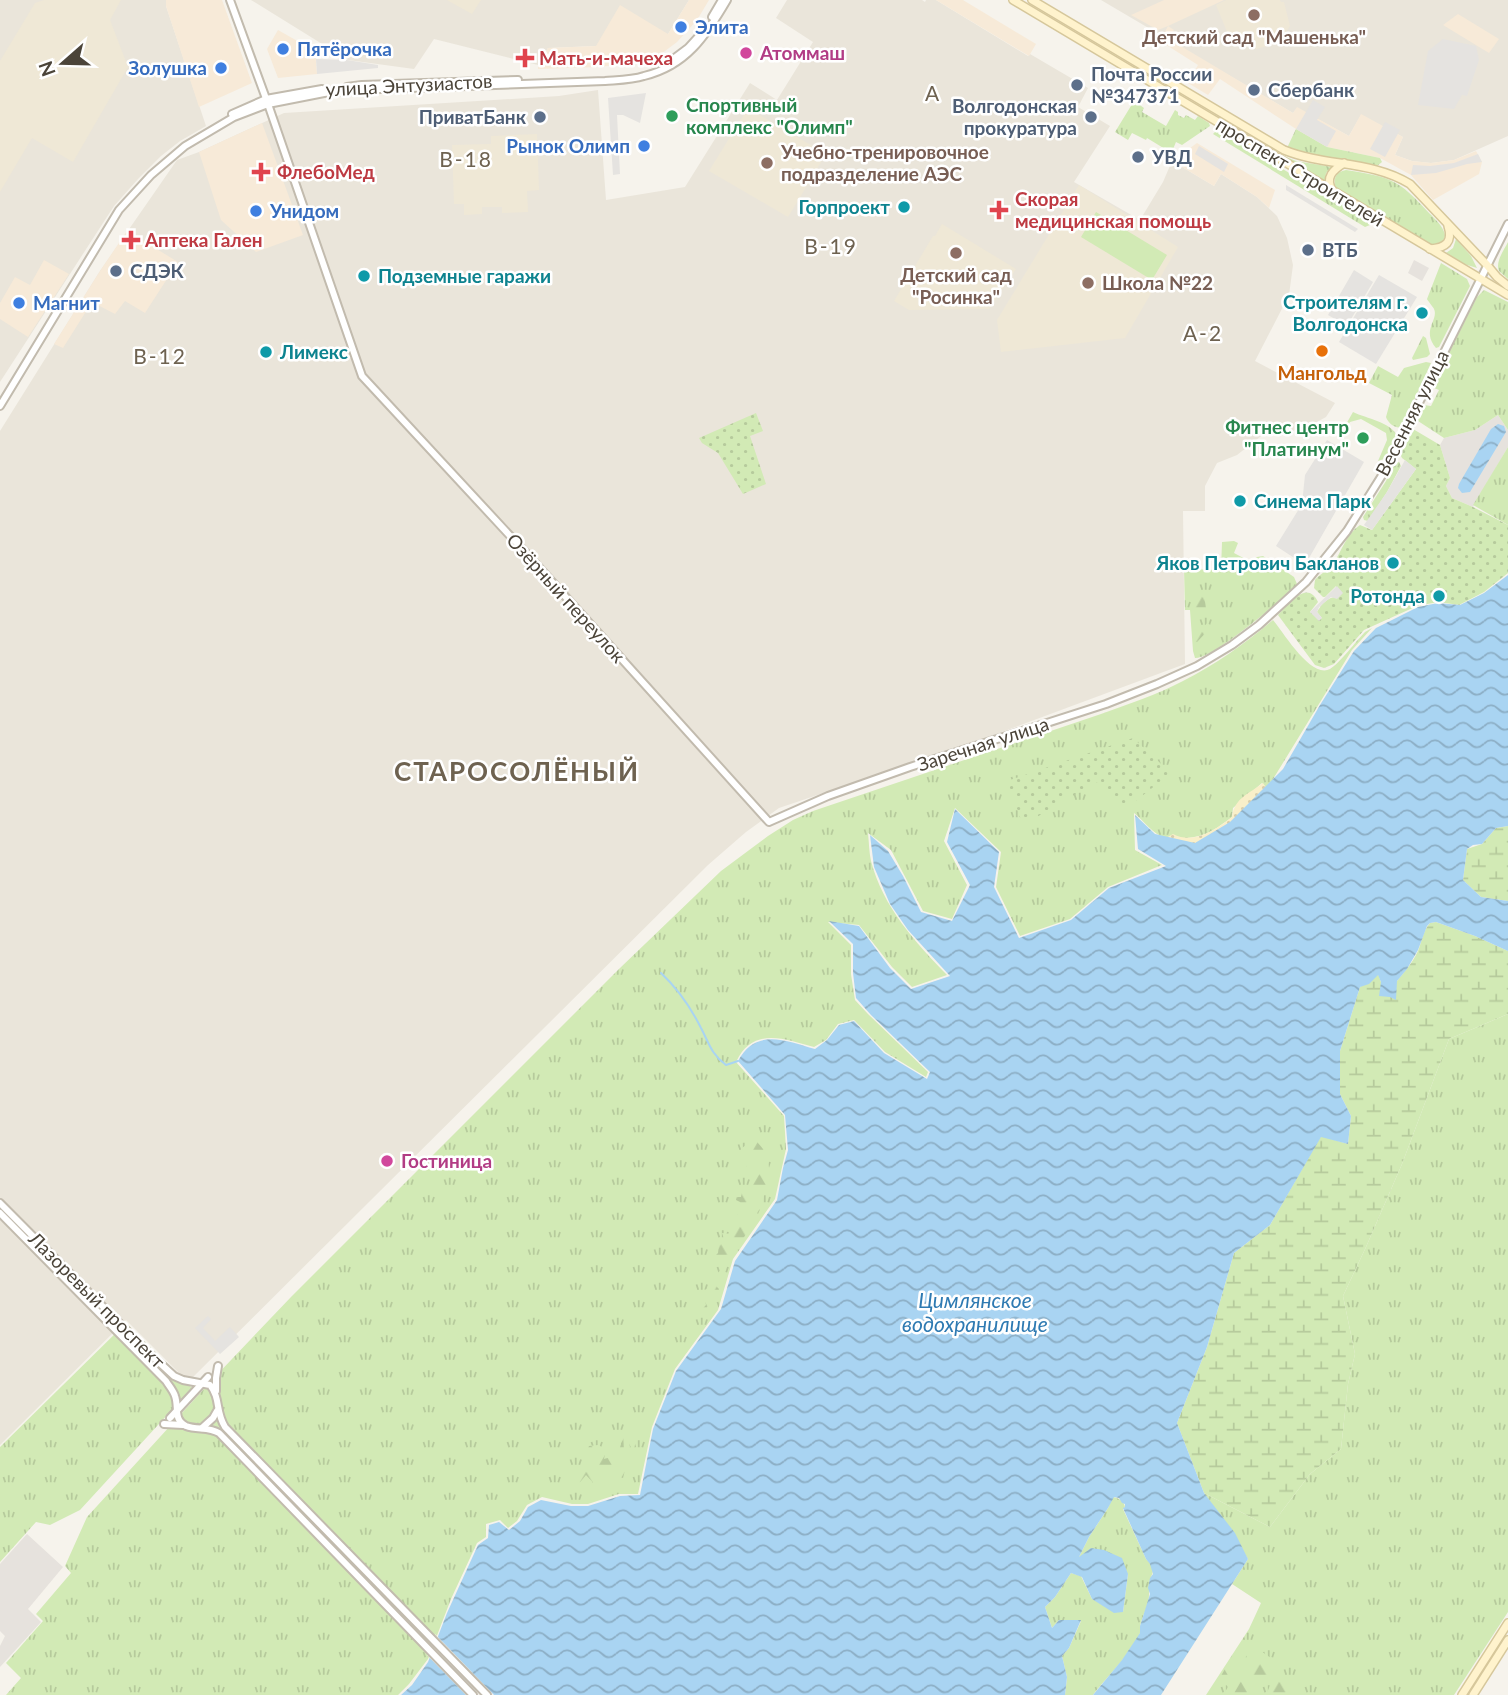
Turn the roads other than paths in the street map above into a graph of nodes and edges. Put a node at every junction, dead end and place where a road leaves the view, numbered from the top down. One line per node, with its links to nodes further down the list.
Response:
1 (229, 0): 5 (street)
2 (724, 0): 5 (street, улица Энтузиастов)
3 (1013, 0): 7 (main road, проспект Строителей)
4 (1032, 0): 6 (main road, проспект Строителей)
5 (266, 102): 15 (street, улица Энтузиастов); 16 (street); 18 (street, Озёрный переулок)
6 (1344, 163): 7 (main road); 8 (main road, проспект Строителей)
7 (1334, 192): 10 (main road, проспект Строителей)
8 (1448, 224): 10 (main road); 11 (main road, проспект Строителей)
9 (1508, 224): 11 (street, Весенняя улица)
10 (1430, 249): 12 (main road, проспект Строителей)
11 (1487, 264): 12 (street, Весенняя улица); 13 (main road, проспект Строителей)
12 (1480, 278): 14 (main road, проспект Строителей); 17 (street, Весенняя улица)
13 (1508, 286)
14 (1508, 295)
15 (0, 399)
16 (0, 406)
17 (1197, 666): 18 (street, Заречная улица)
18 (769, 822)
19 (0, 1203): 23 (street, Лазоревый проспект)
20 (0, 1213): 25 (street, Лазоревый проспект)
21 (218, 1366): 24 (street)
22 (208, 1377): 23 (street)
23 (202, 1383): 24 (street); 25 (street)
24 (216, 1393): 26 (street)
25 (176, 1410): 27 (street); 29 (street)
26 (217, 1411): 30 (street); 34 (street)
27 (170, 1418)
28 (164, 1424): 29 (street)
29 (183, 1424): 30 (street)
30 (201, 1428): 33 (street)
31 (1508, 1623): 35 (main road)
32 (1508, 1640): 36 (main road)
33 (473, 1695)
34 (487, 1695)
35 (1462, 1695)
36 (1472, 1695)

